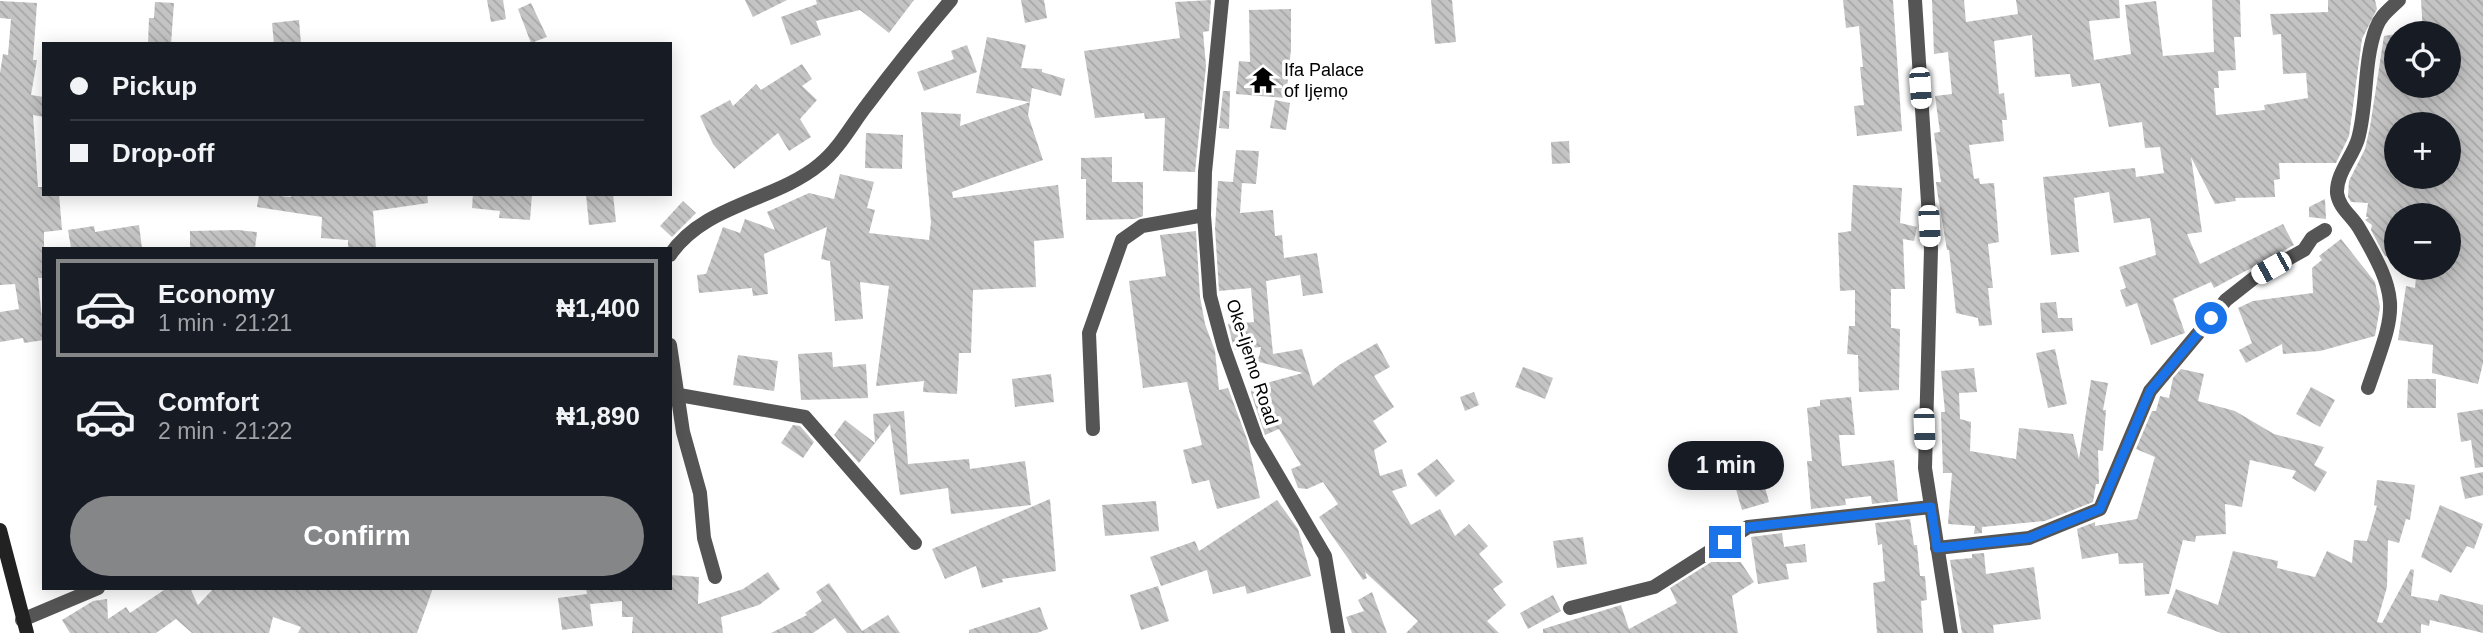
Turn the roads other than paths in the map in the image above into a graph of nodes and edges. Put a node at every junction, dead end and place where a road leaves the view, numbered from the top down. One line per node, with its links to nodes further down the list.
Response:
1 (951, 0): 7 (street)
2 (1222, 0): 5 (street, Oke-Ijemo Road)
3 (1915, 0): 12 (street)
4 (2399, 0): 9 (street)
5 (1204, 215): 11 (street); 20 (street, Oke-Ijemo Road)
6 (2325, 230): 15 (street)
7 (672, 253)
8 (672, 358): 10 (street)
9 (2368, 388)
10 (678, 395): 14 (street); 16 (street)
11 (1093, 429)
12 (1931, 507): 15 (street); 18 (street)
13 (0, 530): 19 (street)
14 (915, 543)
15 (1937, 548): 21 (street)
16 (715, 577)
17 (94, 590): 19 (street)
18 (1570, 608)
19 (24, 626)
20 (1338, 633)
21 (1951, 633)

